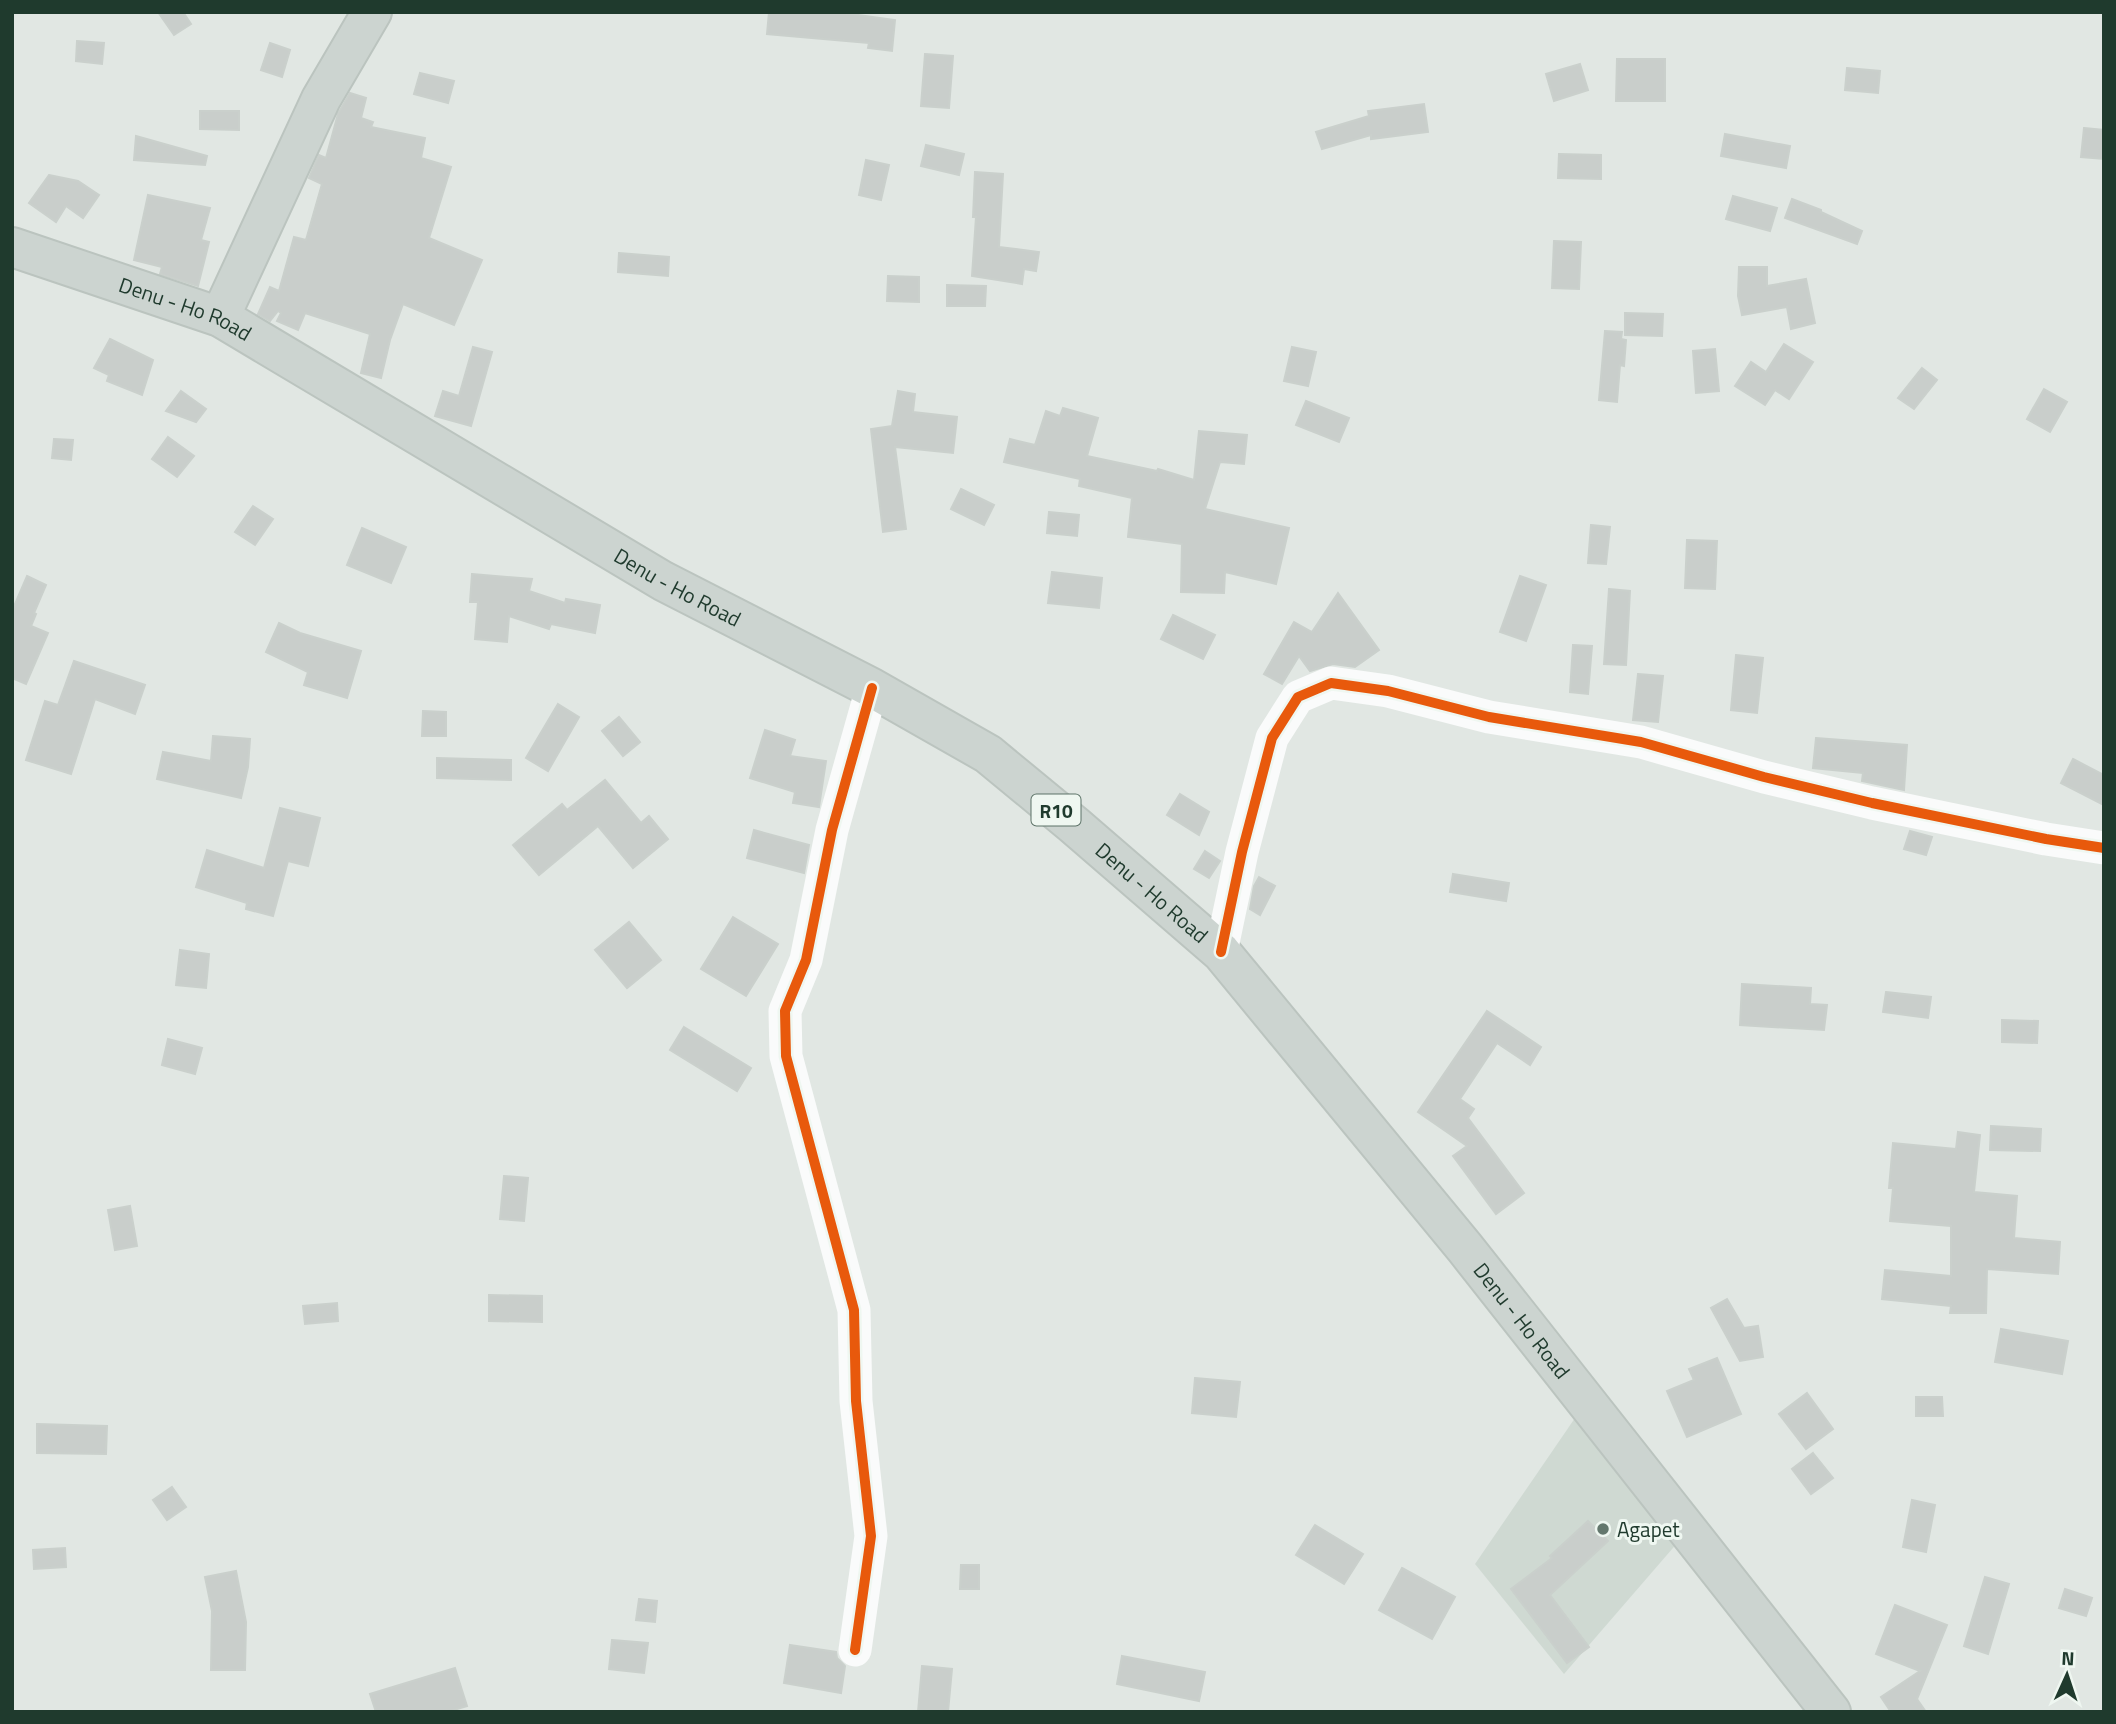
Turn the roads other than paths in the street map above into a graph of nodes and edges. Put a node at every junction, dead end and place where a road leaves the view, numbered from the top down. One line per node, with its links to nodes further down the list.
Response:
1 (372, 12): 3 (main road)
2 (12, 247): 3 (main road, Denu - Ho Road / R10)
3 (220, 317): 4 (main road, Denu - Ho Road / R10)
4 (872, 688): 6 (main road, Denu - Ho Road / R10); 7 (street)
5 (2104, 848): 6 (street)
6 (1221, 953): 8 (main road, Denu - Ho Road / R10)
7 (855, 1650)
8 (1831, 1712)

